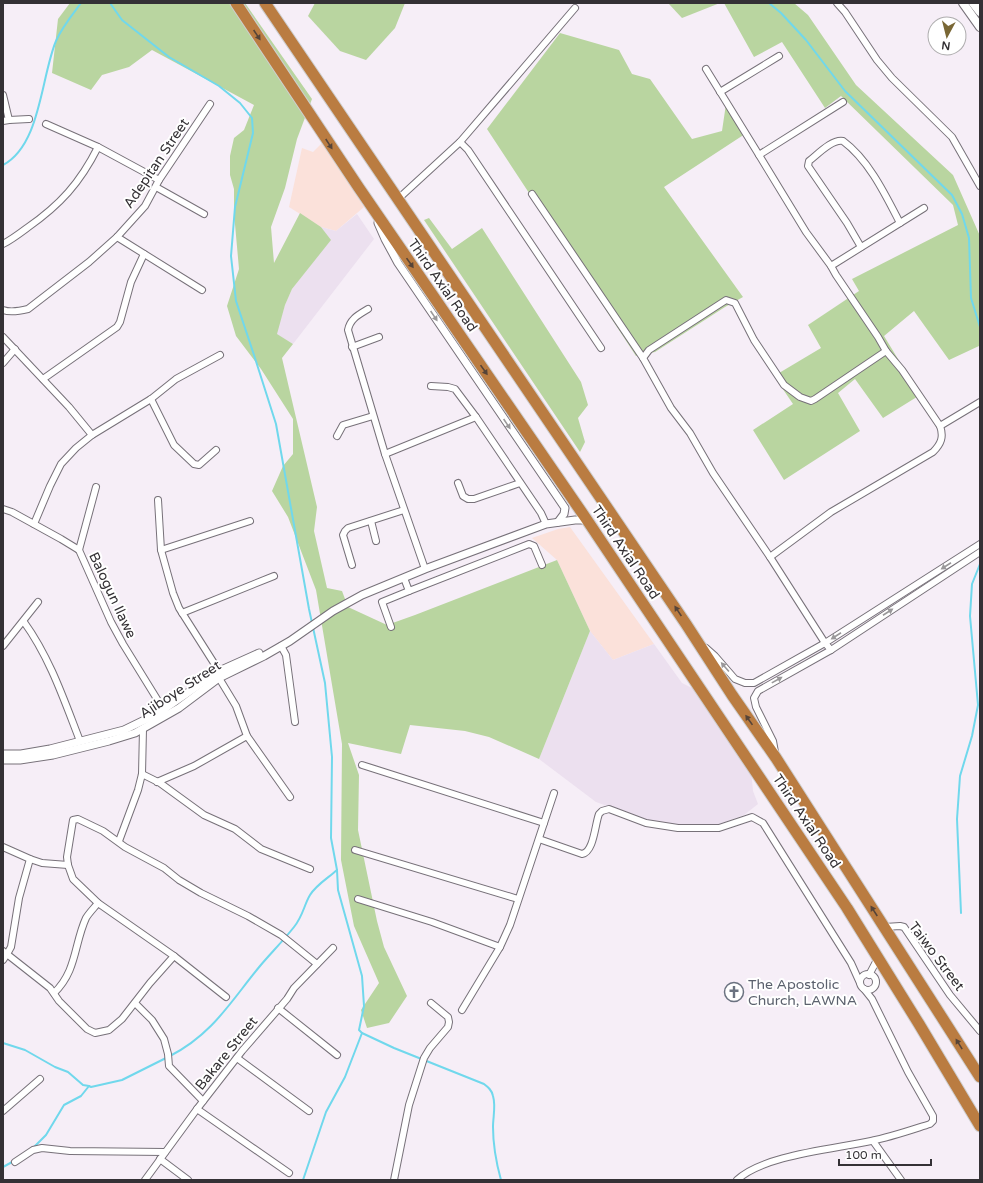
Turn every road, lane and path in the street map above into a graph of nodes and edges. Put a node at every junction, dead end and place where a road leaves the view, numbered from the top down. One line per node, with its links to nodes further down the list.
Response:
1 (236, 3): 27 (highway, Third Axial Road, one-way to 27)
2 (265, 3): 25 (highway, Third Axial Road)
3 (837, 3): 22 (street)
4 (962, 3): 8 (main road)
5 (973, 3): 7 (main road)
6 (575, 8): 18 (street)
7 (980, 12)
8 (980, 27)
9 (779, 56): 11 (street)
10 (706, 69): 11 (street)
11 (720, 92): 20 (street)
12 (3, 95): 16 (street)
13 (843, 102): 20 (street)
14 (210, 104): 21 (street, Adepitan Street)
15 (29, 118): 16 (street)
16 (6, 121)
17 (46, 124): 19 (street)
18 (460, 142): 25 (street); 41 (street)
19 (98, 148): 21 (street); 31 (street)
20 (759, 155): 34 (street)
21 (159, 180): 23 (street, Adepitan Street)
22 (980, 186)
23 (156, 187): 28 (street); 30 (street, Adepitan Street)
24 (532, 194): 45 (street)
25 (398, 199): 86 (highway, Third Axial Road, one-way to 25)
26 (924, 208): 29 (street)
27 (374, 210): 64 (highway, Third Axial Road, one-way to 64); 67 (street, one-way to 67)
28 (204, 214)
29 (900, 223): 32 (street); 32 (street)
30 (117, 237): 33 (street); 37 (street, Adepitan Street)
31 (3, 244)
32 (861, 247): 34 (street)
33 (144, 254): 35 (street); 47 (street)
34 (831, 266): 43 (street)
35 (202, 290)
36 (368, 309): 40 (street)
37 (3, 310)
38 (3, 337): 42 (street)
39 (378, 337): 40 (street)
40 (352, 347): 51 (street)
41 (601, 348)
42 (15, 349): 46 (street); 47 (street)
43 (886, 351): 45 (street); 53 (street)
44 (220, 355): 49 (street)
45 (643, 358): 75 (street)
46 (3, 363)
47 (43, 379): 54 (street)
48 (431, 386): 52 (street)
49 (151, 399): 54 (street); 56 (street)
50 (980, 402): 53 (street)
51 (374, 416): 55 (street); 57 (street)
52 (476, 417): 57 (street); 59 (street)
53 (940, 426): 75 (street)
54 (92, 435): 68 (street)
55 (337, 436)
56 (216, 450)
57 (385, 454): 63 (street)
58 (458, 483): 59 (street)
59 (520, 483): 69 (street)
60 (96, 487): 72 (street)
61 (158, 500): 73 (street)
62 (3, 509): 68 (street, Balogun Ilawe)
63 (404, 510): 66 (street); 78 (street)
64 (587, 520): 67 (street, Ajiboye Street); 121 (highway, Third Axial Road)
65 (250, 521): 73 (street)
66 (371, 521): 70 (street); 76 (street)
67 (558, 522): 69 (street, Ajiboye Street)
68 (34, 524): 72 (street, Balogun Ilawe)
69 (546, 524): 78 (street, Ajiboye Street)
70 (376, 541)
71 (979, 544): 87 (street, one-way to 87)
72 (79, 550): 92 (street, Balogun Ilawe)
73 (161, 550): 83 (street)
74 (980, 552): 90 (street, one-way to 74)
75 (770, 557): 87 (street)
76 (352, 565)
77 (542, 565): 81 (street)
78 (425, 569): 80 (street, Ajiboye Street)
79 (274, 576): 83 (street)
80 (404, 578): 81 (street); 89 (street, Ajiboye Street)
81 (410, 591): 85 (street)
82 (38, 602): 84 (street)
83 (182, 613): 91 (street)
84 (24, 622): 88 (street); 96 (street)
85 (391, 627)
86 (697, 640): 87 (street, one-way to 86); 98 (highway, Third Axial Road, one-way to 86)
87 (824, 643): 90 (street)
88 (3, 646)
89 (280, 647): 91 (street, Ajiboye Street); 93 (street)
90 (830, 650): 98 (street, one-way to 90)
91 (219, 675): 92 (street, Ajiboye Street); 95 (street)
92 (166, 712): 94 (street, Ajiboye Street); 96 (street, Ajiboye Street)
93 (295, 722)
94 (143, 729): 99 (street, Ajiboye Street); 101 (street)
95 (247, 736): 102 (street); 104 (street)
96 (80, 741): 97 (street, Ajiboye Street)
97 (3, 754)
98 (776, 758): 116 (highway, Third Axial Road, one-way to 98)
99 (3, 760)
100 (362, 765): 105 (street)
101 (142, 774): 102 (street); 107 (street)
102 (157, 782): 112 (street)
103 (554, 793): 105 (street)
104 (290, 797)
105 (544, 823): 106 (street)
106 (539, 839): 114 (street); 122 (street)
107 (119, 841): 111 (street); 123 (street)
108 (3, 847): 110 (street)
109 (355, 850): 114 (street)
110 (30, 859): 111 (street); 119 (street)
111 (68, 865): 115 (street)
112 (310, 870)
113 (358, 899): 117 (street)
114 (518, 899): 117 (street)
115 (98, 903): 120 (street); 130 (street)
116 (885, 927): 137 (street, Taiwo Street); 140 (highway, Third Axial Road, one-way to 116)
117 (500, 947): 136 (street)
118 (333, 948): 123 (street, Bakare Street)
119 (4, 955): 130 (street)
120 (174, 956): 131 (street); 133 (street)
121 (878, 958): 124 (highway, Third Axial Road); 125 (street)
122 (851, 963): 125 (street); 127 (street)
123 (318, 964): 135 (street, Bakare Street)
124 (888, 974): 126 (street); 146 (highway, Third Axial Road)
125 (867, 975): 126 (street); 127 (street)
126 (876, 980): 129 (street)
127 (860, 983): 128 (street)
128 (864, 989): 129 (street); 132 (street)
129 (873, 989): 132 (street)
130 (54, 993): 133 (street)
131 (226, 997)
132 (872, 1000): 147 (street)
133 (135, 1003): 142 (street)
134 (431, 1003): 154 (street)
135 (278, 1008): 138 (street); 139 (street, Bakare Street)
136 (462, 1010)
137 (980, 1031)
138 (337, 1055)
139 (237, 1058): 142 (street, Bakare Street); 145 (street)
140 (980, 1077)
141 (40, 1079): 144 (street)
142 (203, 1101): 143 (street, Bakare Street)
143 (197, 1109): 148 (street, Bakare Street); 151 (street)
144 (3, 1111)
145 (309, 1111)
146 (980, 1126)
147 (873, 1141): 155 (street); 156 (street)
148 (165, 1152): 149 (street, Bakare Street); 150 (street)
149 (160, 1159): 152 (street, Bakare Street); 153 (street)
150 (15, 1162)
151 (289, 1173)
152 (145, 1180)
153 (188, 1180)
154 (394, 1180)
155 (737, 1180)
156 (901, 1180)

